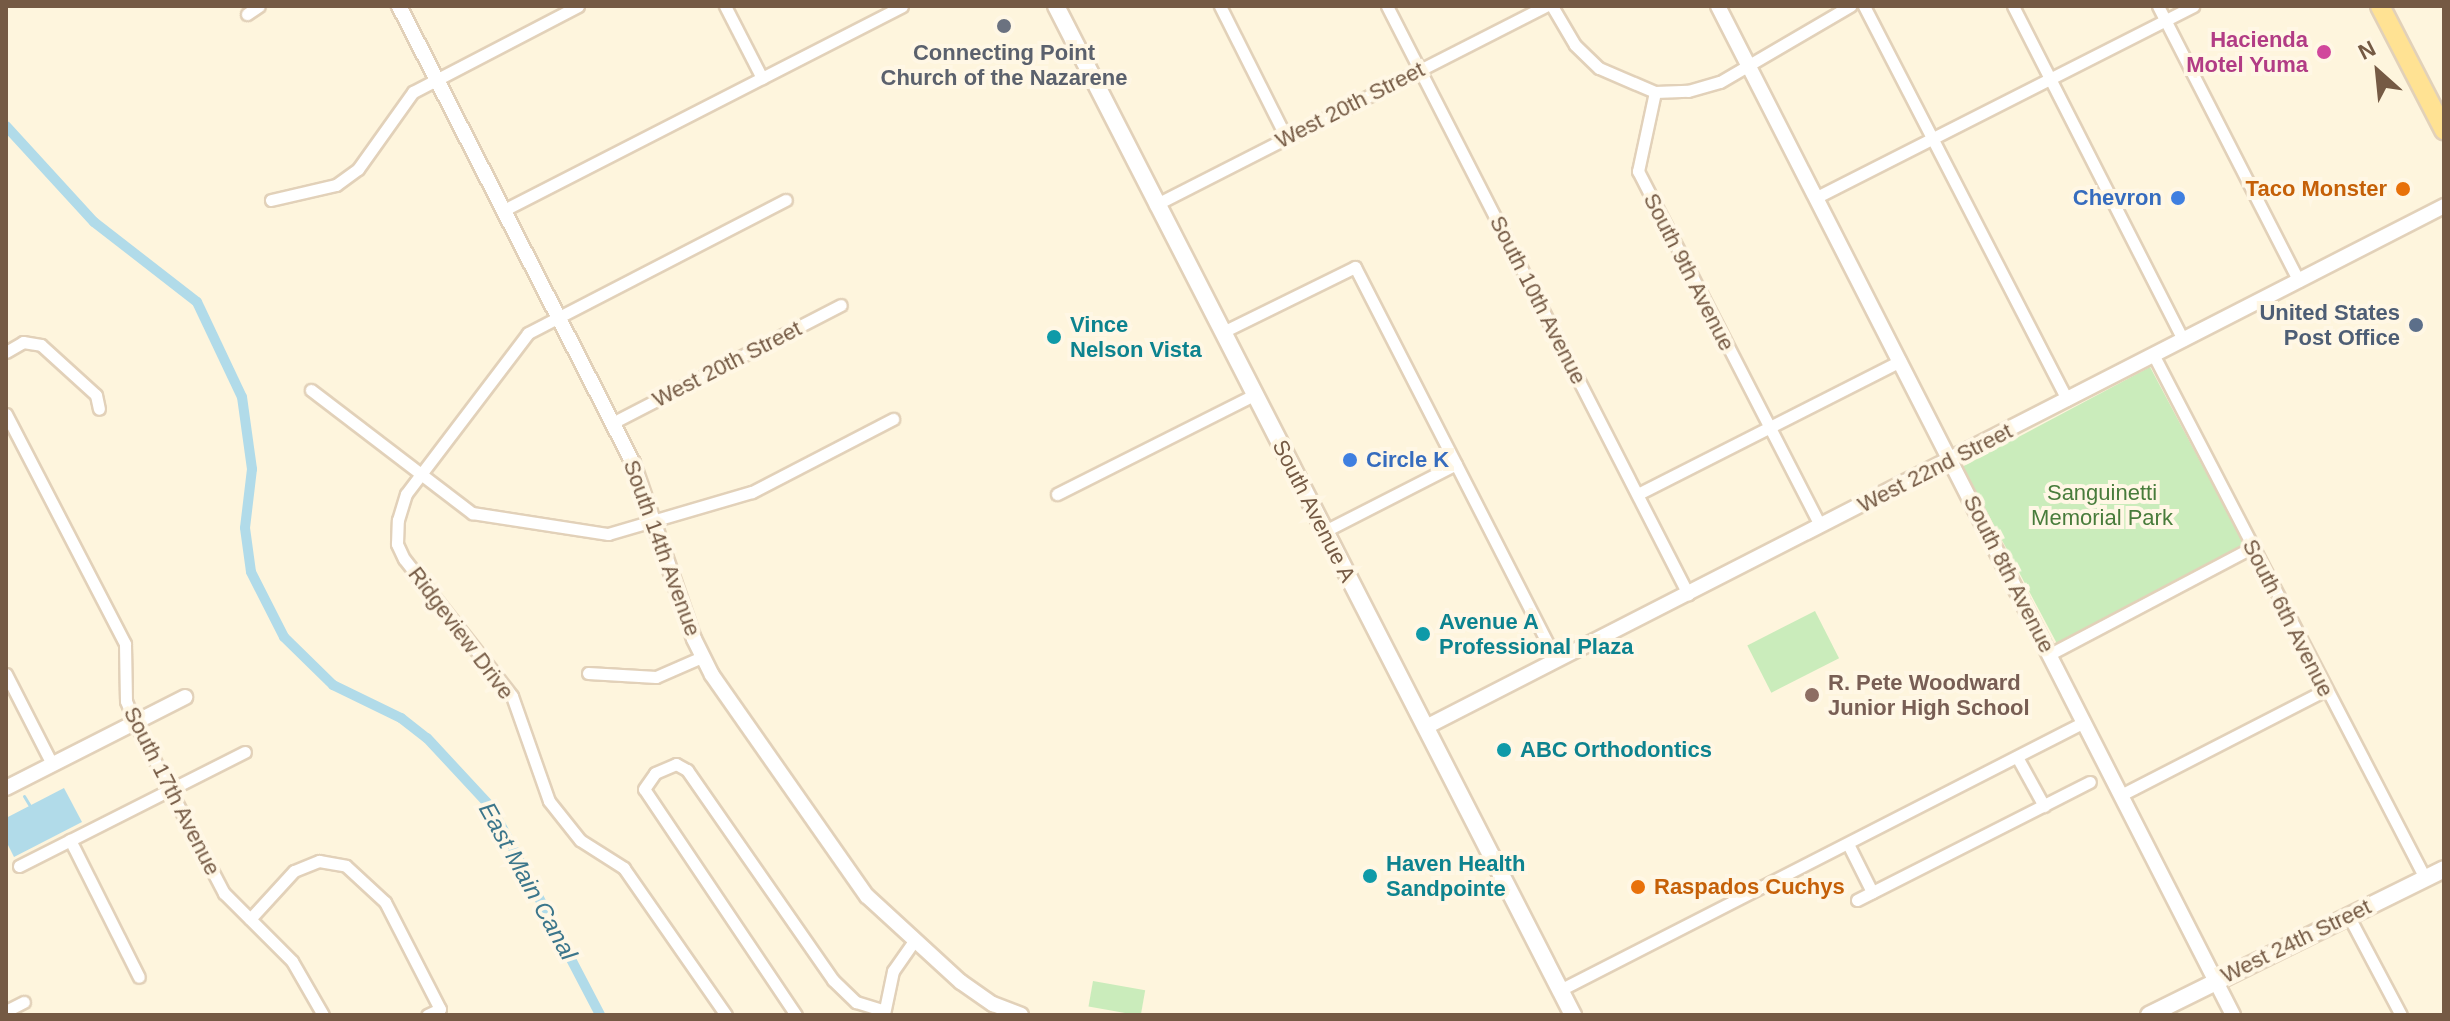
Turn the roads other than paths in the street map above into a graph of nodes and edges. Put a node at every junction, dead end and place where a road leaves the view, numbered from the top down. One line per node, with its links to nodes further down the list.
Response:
1 (259, 6): 19 (street)
2 (399, 6): 23 (street, South 14th Avenue)
3 (578, 6): 23 (street)
4 (725, 6): 24 (street)
5 (902, 6): 24 (street)
6 (1056, 6): 33 (main road, South Avenue A)
7 (1220, 6): 28 (street)
8 (1387, 6): 22 (street, South 10th Avenue)
9 (1545, 6): 22 (street, West 20th Street)
10 (1552, 6): 26 (street)
11 (1718, 6): 21 (street, South 8th Avenue)
12 (1850, 6): 18 (street)
13 (1864, 6): 29 (street)
14 (2013, 6): 25 (street)
15 (2158, 6): 20 (street)
16 (2193, 6): 20 (street)
17 (2380, 6): 27 (main road)
18 (1827, 11): 21 (street)
19 (247, 14)
20 (2165, 20): 25 (street); 36 (street)
21 (1746, 61): 26 (street); 30 (street, South 8th Avenue)
22 (1419, 70): 28 (street, West 20th Street); 56 (street, South 10th Avenue)
23 (436, 78): 31 (street); 35 (street, South 14th Avenue)
24 (762, 78): 35 (street)
25 (2049, 79): 29 (street); 40 (street)
26 (1655, 92): 51 (street, South 9th Avenue)
27 (2444, 130)
28 (1286, 137): 33 (street, West 20th Street)
29 (1931, 140): 30 (street); 46 (street)
30 (1817, 197): 43 (street, South 8th Avenue)
31 (271, 200)
32 (786, 200): 38 (street, Ridgeview Drive)
33 (1155, 205): 39 (main road, South Avenue A)
34 (2444, 206): 36 (street, West 22nd Street)
35 (504, 210): 38 (street, South 14th Avenue)
36 (2299, 281): 40 (street, West 22nd Street)
37 (841, 305): 50 (street, West 20th Street)
38 (558, 315): 50 (street, South 14th Avenue); 54 (street, Ridgeview Drive)
39 (1223, 332): 45 (main road, South Avenue A); 53 (street)
40 (2183, 340): 42 (street, West 22nd Street)
41 (6, 352): 47 (street)
42 (2154, 356): 46 (street, West 22nd Street); 60 (street, South 6th Avenue)
43 (1900, 361): 51 (street); 52 (street, South 8th Avenue)
44 (311, 390): 54 (street)
45 (1254, 395): 55 (street); 59 (main road, South Avenue A)
46 (2067, 400): 52 (street, West 22nd Street)
47 (99, 409)
48 (6, 414): 71 (street, South 17th Avenue)
49 (893, 419): 57 (street)
50 (614, 422): 57 (street, South 14th Avenue)
51 (1768, 427): 56 (street); 58 (street, South 9th Avenue)
52 (1952, 460): 58 (street, West 22nd Street); 62 (street, South 8th Avenue)
53 (1456, 464): 59 (street); 64 (street)
54 (421, 475): 57 (street); 99 (street, Ridgeview Drive)
55 (1057, 494)
56 (1638, 494): 61 (street, South 10th Avenue)
57 (654, 521): 63 (street, South 14th Avenue)
58 (1820, 525): 61 (street, West 22nd Street)
59 (1325, 531): 72 (main road, South Avenue A)
60 (2253, 547): 62 (street); 67 (street, South 6th Avenue)
61 (1688, 594): 64 (street, West 22nd Street)
62 (2050, 654): 70 (street, South 8th Avenue)
63 (702, 657): 65 (street); 90 (street, South 14th Avenue)
64 (1556, 660): 72 (street, West 22nd Street)
65 (588, 673)
66 (6, 674): 68 (street)
67 (2325, 690): 79 (street); 85 (street, South 6th Avenue)
68 (11, 696): 75 (street)
69 (185, 697): 71 (street)
70 (2084, 722): 74 (street); 79 (street, South 8th Avenue)
71 (135, 723): 75 (street); 78 (street, South 17th Avenue)
72 (1426, 727): 93 (main road, South Avenue A)
73 (245, 752): 78 (street)
74 (2017, 757): 80 (street); 82 (street)
75 (52, 764): 77 (street)
76 (2090, 782): 80 (street)
77 (6, 788)
78 (171, 789): 81 (street); 89 (street, South 17th Avenue)
79 (2121, 795): 92 (street, South 8th Avenue)
80 (2044, 806): 86 (street)
81 (70, 840): 83 (street); 91 (street)
82 (1848, 844): 86 (street); 93 (street)
83 (19, 866)
84 (2444, 869): 85 (main road, West 24th Street)
85 (2425, 878): 88 (main road, West 24th Street)
86 (1872, 892): 87 (street)
87 (1857, 900)
88 (2348, 915): 92 (main road, West 24th Street); 105 (street)
89 (250, 919): 97 (street, South 17th Avenue); 98 (street)
90 (914, 941): 96 (street); 101 (street, South 14th Avenue)
91 (139, 977)
92 (2215, 981): 103 (main road, West 24th Street); 104 (street, South 8th Avenue)
93 (1560, 990): 102 (main road, South Avenue A)
94 (24, 1002): 95 (street)
95 (6, 1011)
96 (883, 1012): 100 (street)
97 (323, 1015)
98 (427, 1015)
99 (726, 1015)
100 (796, 1015)
101 (1021, 1015)
102 (1573, 1015)
103 (2149, 1015)
104 (2233, 1015)
105 (2401, 1015)

